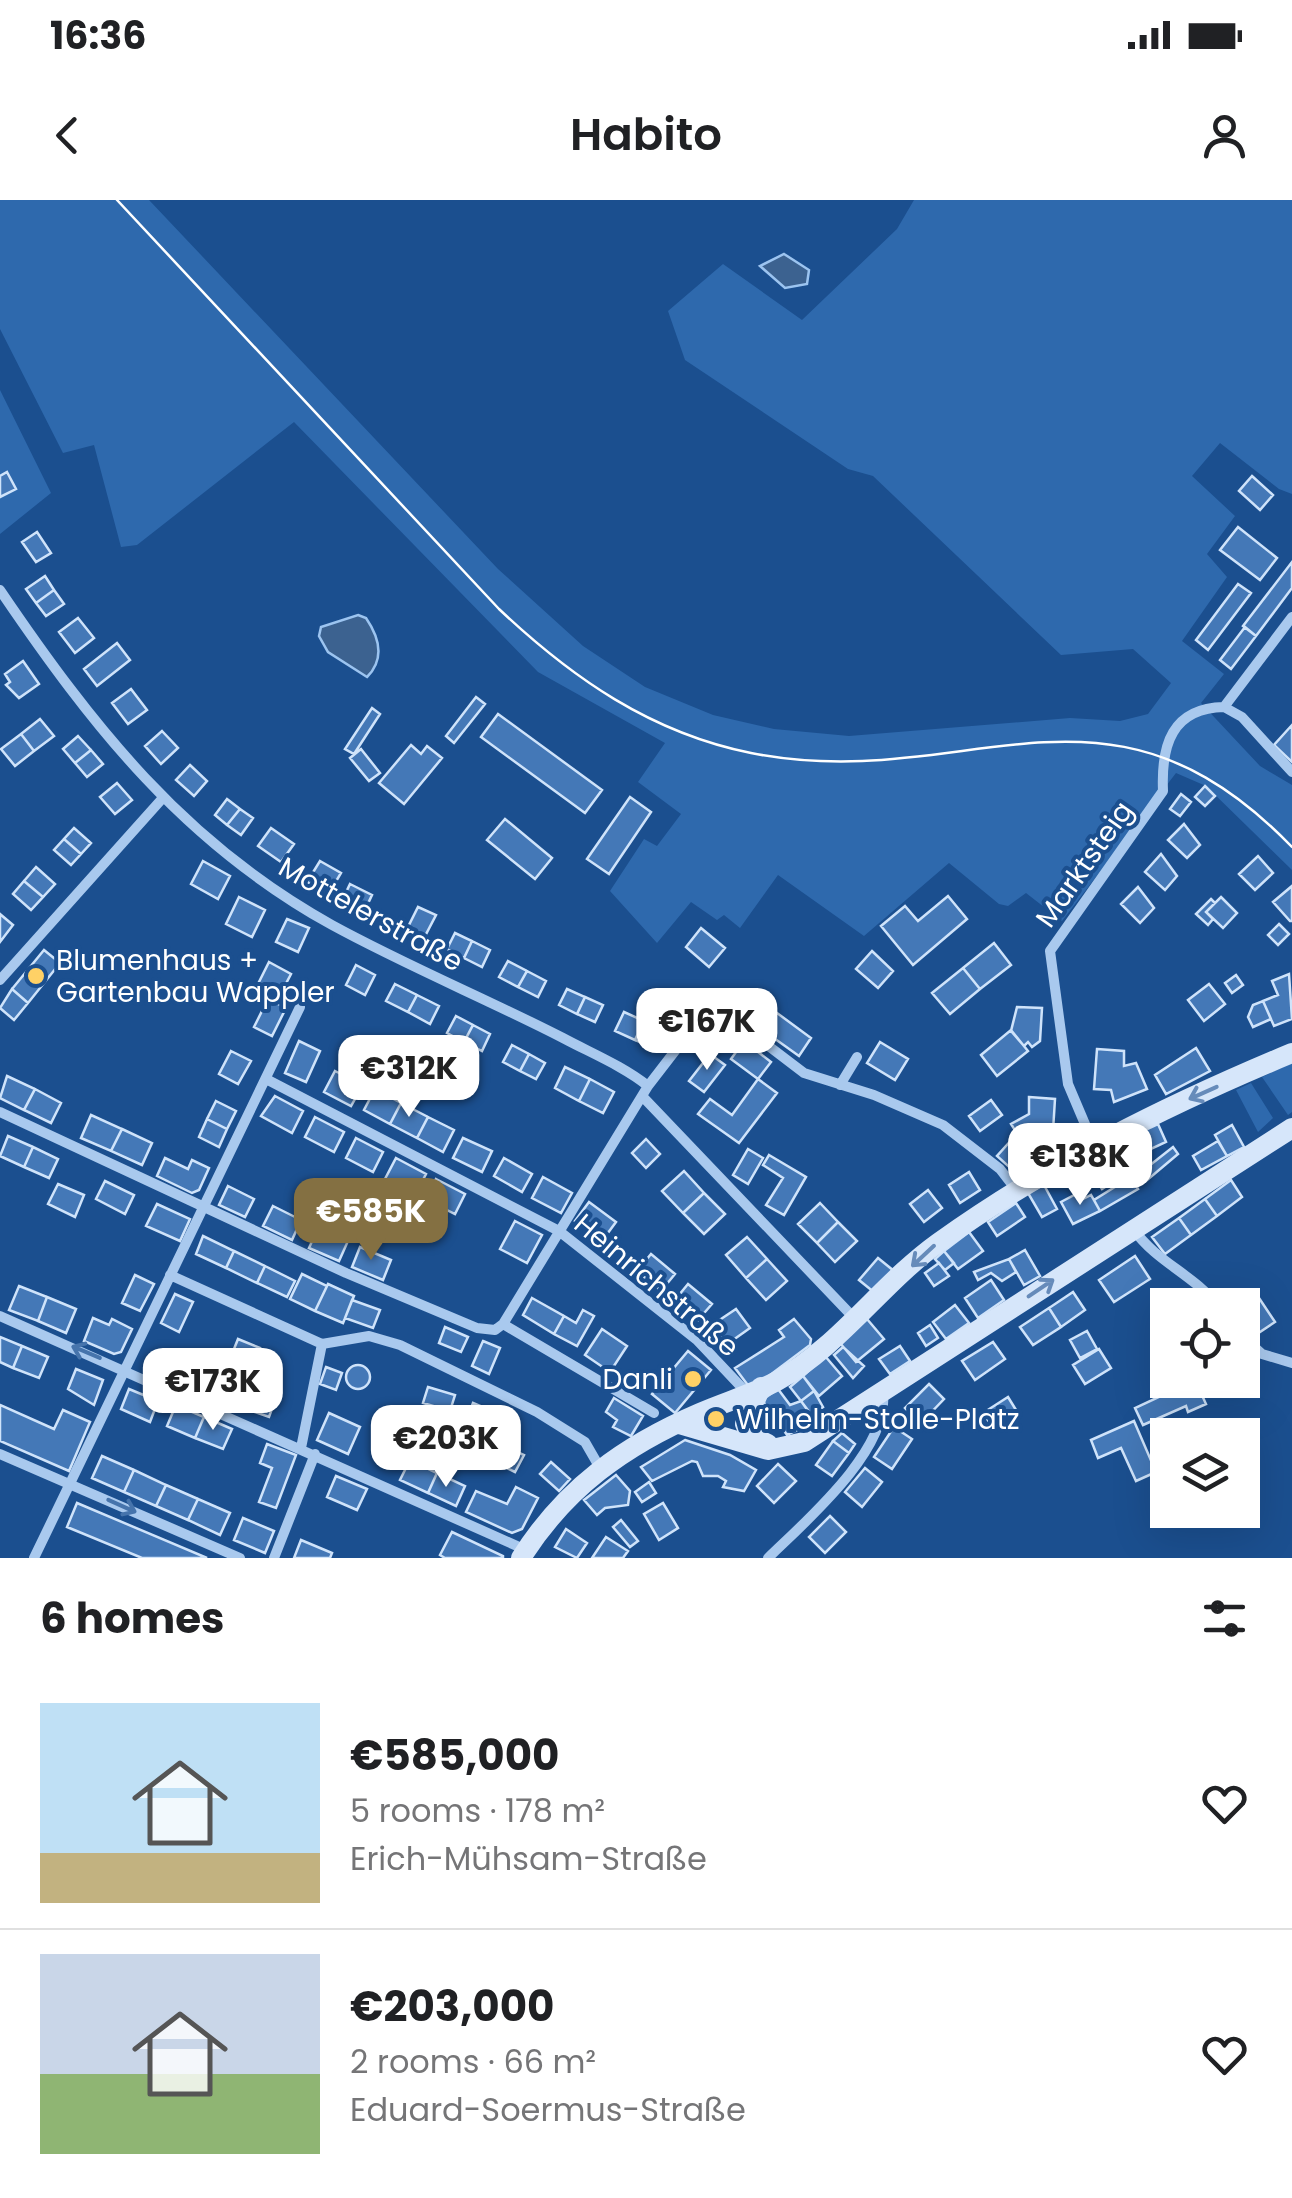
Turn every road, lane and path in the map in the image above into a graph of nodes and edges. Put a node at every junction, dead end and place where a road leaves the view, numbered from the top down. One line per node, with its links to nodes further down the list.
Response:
1 (0, 590): 5 (street, Mottelerstraße)
2 (1292, 617): 3 (street)
3 (1224, 707): 4 (street); 15 (street, Marktsteig)
4 (1292, 772)
5 (162, 800): 6 (street); 12 (street, Mottelerstraße)
6 (0, 980)
7 (300, 1007): 10 (street)
8 (1292, 1053): 15 (main road, one-way to 15)
9 (857, 1057): 11 (street)
10 (266, 1080): 17 (street); 19 (street, Heinrichstraße)
11 (840, 1084): 12 (street); 16 (street)
12 (645, 1091): 19 (street); 23 (street, Mottelerstraße)
13 (0, 1112): 17 (street)
14 (1292, 1128): 18 (main road)
15 (1093, 1143): 16 (main road)
16 (1017, 1191): 23 (main road, one-way to 23)
17 (204, 1208): 20 (street); 24 (street)
18 (1132, 1227): 21 (street); 30 (main road, one-way to 18)
19 (559, 1231): 24 (street); 29 (street, Heinrichstraße)
20 (170, 1275): 25 (street); 28 (street)
21 (1199, 1288)
22 (0, 1316): 28 (street, one-way to 22)
23 (856, 1320): 29 (main road)
24 (503, 1324): 31 (street)
25 (322, 1344): 33 (street); 37 (street)
26 (1260, 1352): 27 (street)
27 (1292, 1362)
28 (124, 1369): 33 (street); 38 (street)
29 (754, 1390): 32 (main road); 34 (main road)
30 (883, 1394): 34 (main road); 43 (street)
31 (654, 1414)
32 (679, 1424): 34 (main road); 37 (main road)
33 (302, 1448): 36 (street)
34 (780, 1448)
35 (0, 1454): 38 (street)
36 (315, 1454): 39 (street); 42 (street)
37 (600, 1468): 39 (main road)
38 (71, 1483): 40 (street); 41 (street, one-way to 41)
39 (523, 1554)
40 (34, 1558)
41 (240, 1558)
42 (274, 1558)
43 (768, 1558)

